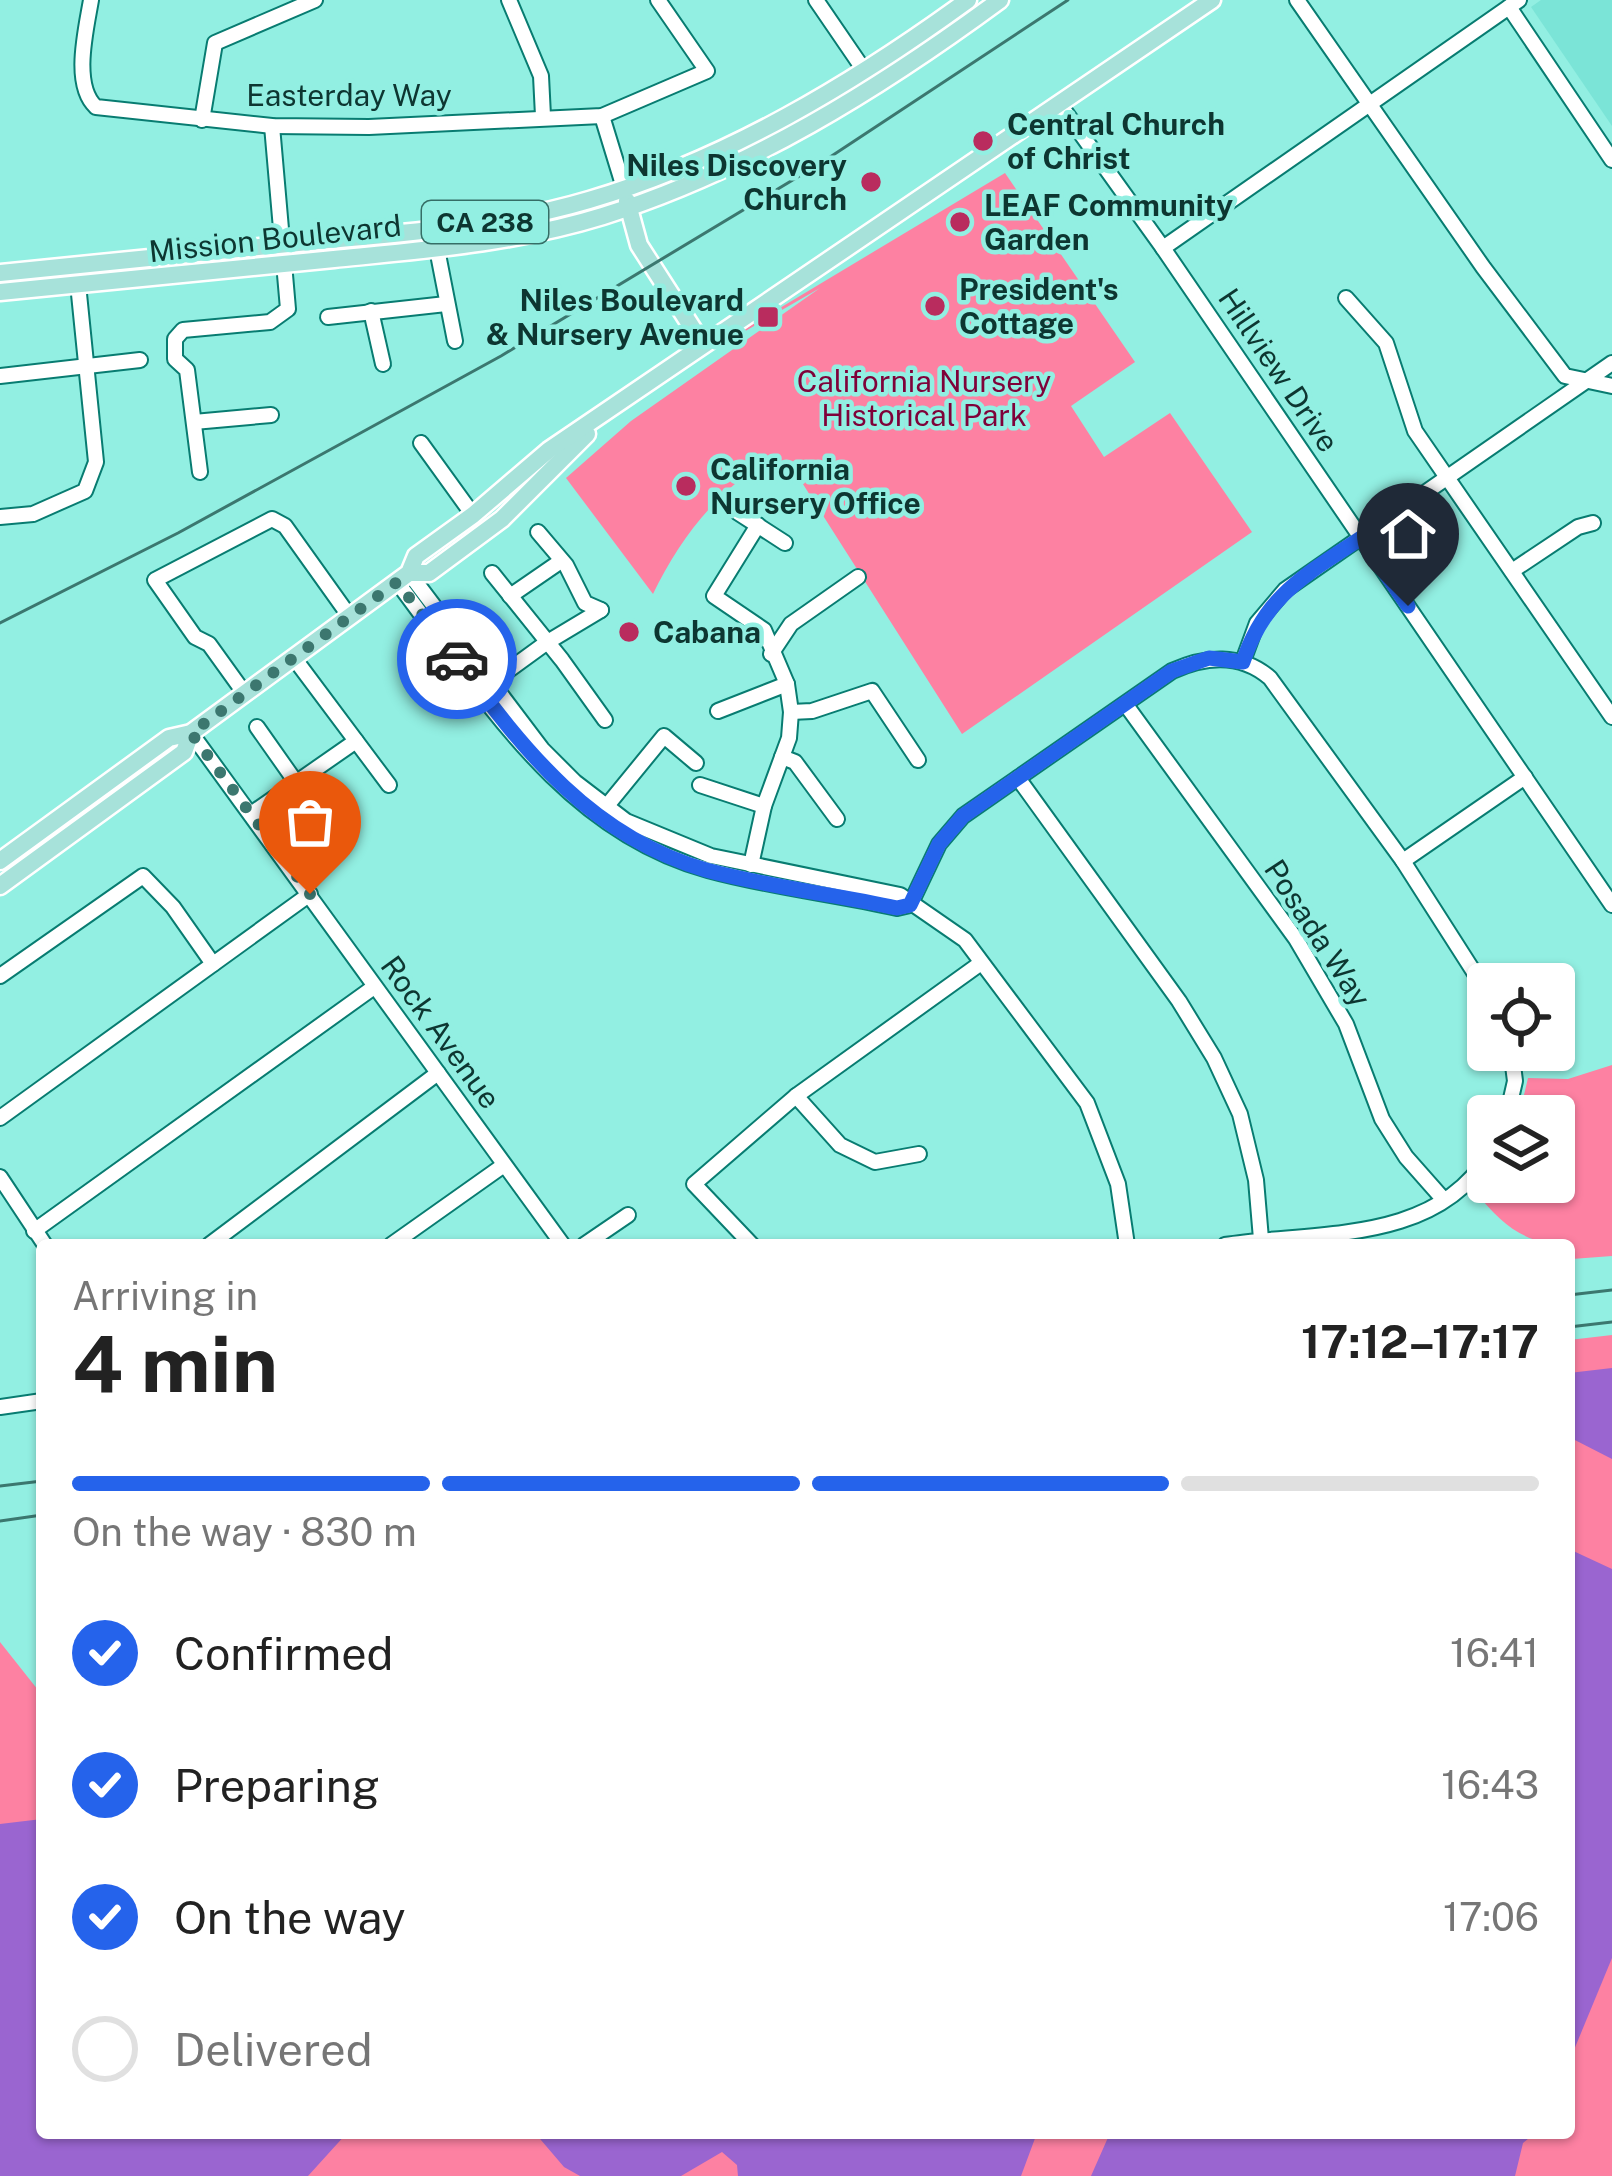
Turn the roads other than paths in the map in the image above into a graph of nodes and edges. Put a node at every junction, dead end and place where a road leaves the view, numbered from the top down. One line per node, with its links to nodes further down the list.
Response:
1 (91, 0): 16 (street, Easterday Way)
2 (315, 0): 16 (street)
3 (508, 0): 14 (street)
4 (658, 0): 15 (street, Easterday Way)
5 (816, 0): 11 (street)
6 (968, 0): 11 (main road, Mission Boulevard / CA 238)
7 (1000, 0): 11 (main road, Mission Boulevard / CA 238)
8 (1212, 0): 13 (main road)
9 (1297, 0): 12 (street)
10 (1514, 4): 12 (street); 18 (street)
11 (869, 78): 19 (main road, Mission Boulevard / CA 238); 20 (main road, Mission Boulevard / CA 238)
12 (1371, 103): 21 (street); 38 (street)
13 (1061, 106): 21 (street, Hillview Drive); 32 (main road)
14 (543, 116): 15 (street, Easterday Way); 17 (street, Easterday Way)
15 (602, 116): 19 (street)
16 (202, 120): 17 (street, Easterday Way)
17 (272, 126): 23 (street)
18 (1612, 160)
19 (624, 188): 20 (main road); 23 (main road, Mission Boulevard / CA 238)
20 (629, 208): 22 (main road, Mission Boulevard / CA 238); 32 (main road)
21 (1163, 248): 52 (street, Hillview Drive)
22 (437, 249): 23 (main road, Mission Boulevard / CA 238); 28 (street)
23 (285, 254): 24 (main road, Mission Boulevard / CA 238); 25 (main road, Mission Boulevard / CA 238); 42 (street)
24 (0, 273)
25 (78, 284): 26 (main road, Mission Boulevard / CA 238); 36 (street)
26 (0, 292)
27 (1346, 298): 45 (street)
28 (446, 304): 29 (street); 31 (street)
29 (371, 311): 30 (street); 35 (street)
30 (328, 316)
31 (455, 341)
32 (702, 344): 40 (main road)
33 (140, 360): 36 (street)
34 (1612, 363): 38 (street)
35 (383, 364)
36 (85, 366): 37 (street); 48 (street)
37 (0, 376)
38 (1587, 380): 39 (street); 45 (street)
39 (1612, 386)
40 (614, 409): 47 (main road); 58 (main road)
41 (271, 416): 42 (street)
42 (194, 422): 44 (street)
43 (421, 443): 47 (street)
44 (200, 472)
45 (1445, 477): 52 (street); 55 (street)
46 (737, 512): 50 (street)
47 (473, 515): 58 (main road)
48 (0, 517)
49 (1593, 523): 55 (street)
50 (758, 525): 53 (street); 62 (street)
51 (538, 532): 54 (street)
52 (1361, 538): 64 (street); 79 (street, Hillview Drive)
53 (785, 544)
54 (561, 561): 59 (street); 61 (street)
55 (1512, 571): 69 (street)
56 (492, 573): 59 (street)
57 (858, 577): 62 (street)
58 (403, 578): 60 (main road); 66 (street)
59 (510, 596): 61 (street)
60 (350, 617): 63 (main road); 67 (street)
61 (546, 643): 66 (street); 72 (street)
62 (771, 654): 65 (street)
63 (294, 658): 67 (main road); 75 (street)
64 (1243, 662): 68 (street); 90 (street)
65 (787, 684): 70 (street); 71 (street)
66 (486, 686): 85 (street)
67 (245, 694): 74 (main road)
68 (1126, 705): 80 (street); 110 (street, Posada Way)
69 (1609, 708)
70 (718, 711)
71 (791, 712): 76 (street); 77 (street)
72 (605, 720)
73 (257, 727): 81 (street)
74 (191, 733): 86 (street, Rock Avenue); 89 (main road); 94 (main road)
75 (356, 741): 81 (street); 82 (street)
76 (782, 757): 84 (street); 87 (street)
77 (918, 760)
78 (696, 763): 85 (street)
79 (1525, 777): 90 (street); 93 (street, Hillview Drive)
80 (1018, 778): 96 (street); 120 (street)
81 (296, 783): 86 (street); 88 (street)
82 (389, 785)
83 (700, 785): 84 (street)
84 (764, 806): 91 (street)
85 (602, 813): 91 (street); 96 (street)
86 (251, 814): 95 (street, Rock Avenue)
87 (837, 819)
88 (331, 832)
89 (0, 861)
90 (1403, 861): 98 (street)
91 (752, 865): 96 (street)
92 (1612, 866): 93 (street)
93 (1594, 878): 97 (street, Hillview Drive)
94 (0, 886)
95 (310, 894): 99 (street); 102 (street, Rock Avenue)
96 (910, 905): 100 (street)
97 (1612, 905)
98 (1468, 963)
99 (214, 964): 101 (street); 105 (street)
100 (981, 964): 104 (street); 119 (street)
101 (0, 976)
102 (374, 987): 103 (street, Rock Avenue); 112 (street)
103 (438, 1072): 107 (street, Rock Avenue); 114 (street)
104 (796, 1096): 106 (street); 118 (street)
105 (0, 1118)
106 (919, 1154)
107 (504, 1165): 115 (street); 116 (street, Rock Avenue)
108 (0, 1178): 112 (street)
109 (1467, 1181): 110 (street)
110 (1444, 1200): 120 (street)
111 (628, 1215): 117 (street)
112 (34, 1231): 113 (street)
113 (40, 1239)
114 (217, 1239)
115 (399, 1239)
116 (559, 1239)
117 (593, 1239)
118 (746, 1239)
119 (1125, 1239)
120 (1261, 1239)
121 (36, 1402): 122 (street)
122 (0, 1407)

